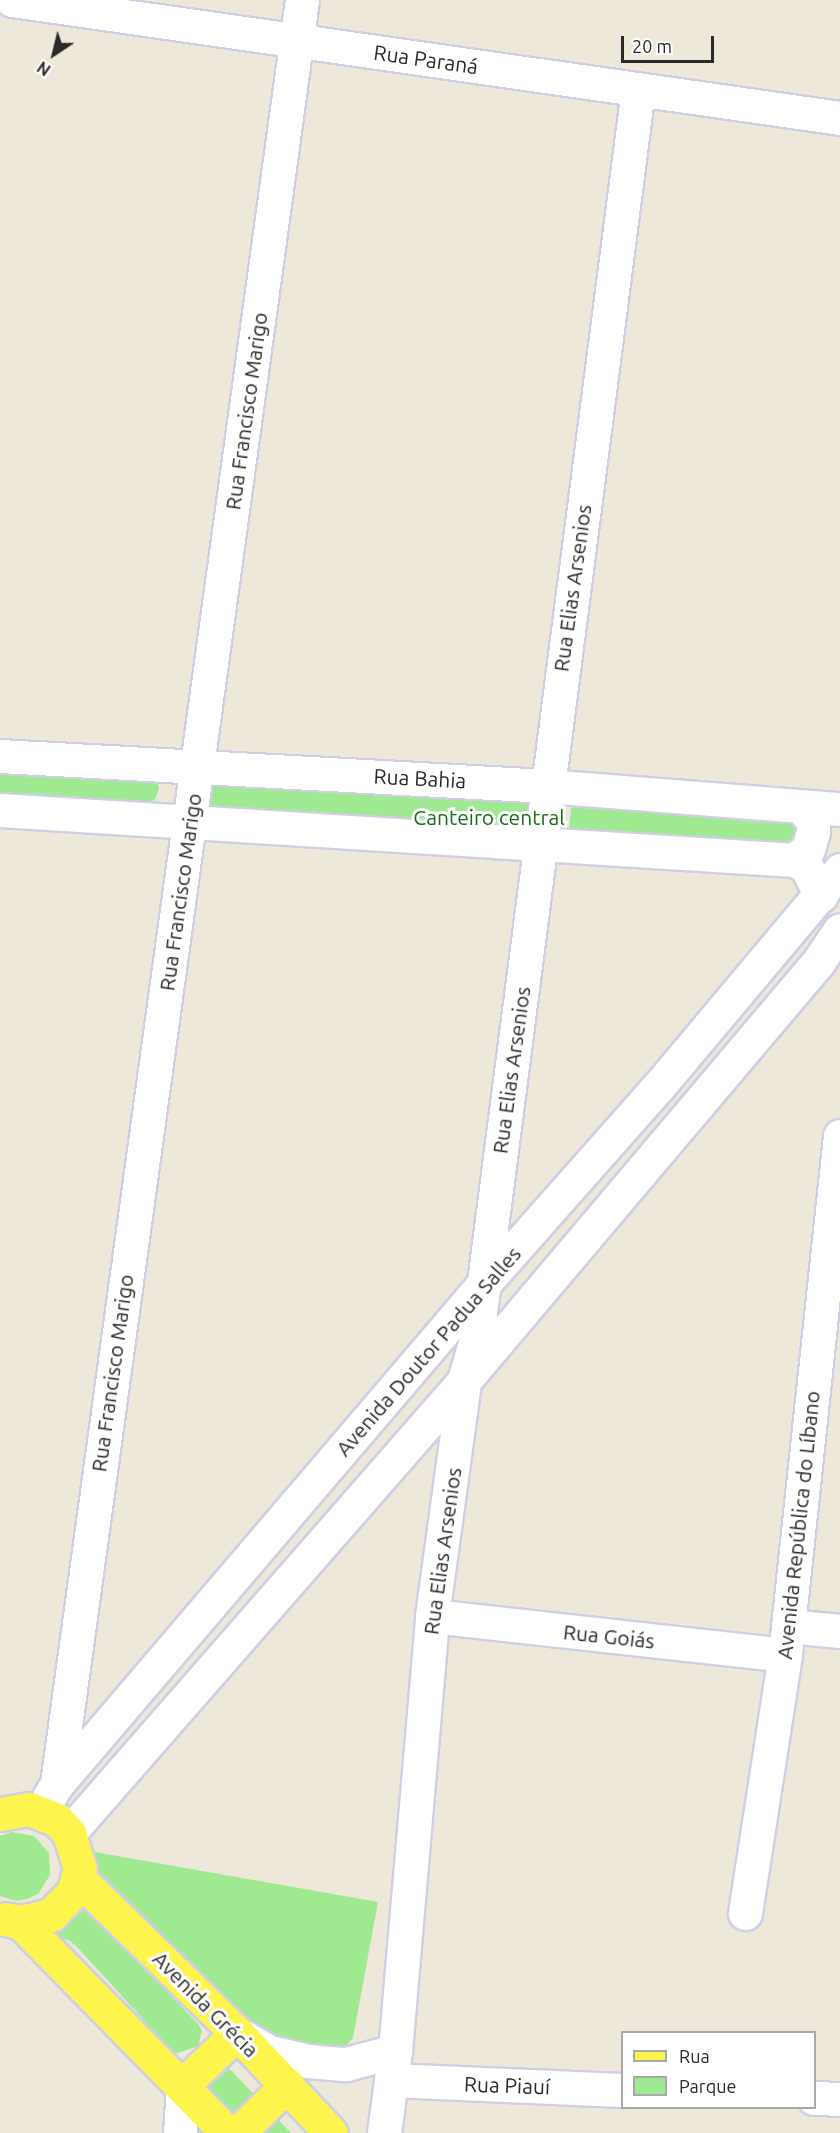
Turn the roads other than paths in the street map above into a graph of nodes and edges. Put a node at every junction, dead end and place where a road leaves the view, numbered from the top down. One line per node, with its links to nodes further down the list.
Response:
1 (12, 0): 3 (street, Rua Paraná)
2 (303, 0): 3 (street, Rua Francisco Marigo)
3 (297, 39): 4 (street, Rua Paraná); 7 (street, Rua Francisco Marigo)
4 (638, 90): 5 (street, Rua Paraná); 8 (street, Rua Elias Arsenios)
5 (840, 118)
6 (0, 756): 7 (street, Rua Bahia)
7 (196, 765): 8 (street, Rua Bahia); 12 (street, Rua Francisco Marigo)
8 (546, 786): 9 (street, Rua Bahia); 13 (street, Rua Elias Arsenios)
9 (802, 807): 10 (street, Rua Bahia); 14 (street)
10 (840, 809)
11 (0, 810): 12 (street)
12 (190, 821): 13 (street); 23 (street, Rua Francisco Marigo)
13 (542, 847): 14 (street); 18 (street, Rua Elias Arsenios)
14 (794, 860): 15 (street)
15 (830, 882): 18 (street, Avenida Doutor Padua Salles)
16 (840, 930): 19 (street)
17 (840, 1136): 22 (street, Avenida República do Líbano)
18 (481, 1287): 19 (street, Rua Elias Arsenios); 23 (street, Avenida Doutor Padua Salles)
19 (464, 1381): 20 (street, Rua Elias Arsenios); 25 (street)
20 (432, 1616): 22 (street, Rua Goiás); 30 (street, Rua Elias Arsenios)
21 (840, 1631): 22 (street, Rua Goiás)
22 (786, 1641): 27 (street, Avenida República do Líbano)
23 (57, 1784): 24 (street, Avenida Doutor Padua Salles)
24 (14, 1806): 25 (main road)
25 (69, 1833): 26 (main road)
26 (78, 1878): 28 (main road); 29 (main road, Avenida Grécia)
27 (746, 1913)
28 (10, 1920): 31 (main road)
29 (237, 2033): 30 (street, Rua Piauí); 31 (main road); 32 (main road, Avenida Grécia)
30 (393, 2066): 33 (street, Rua Piauí); 40 (street, Rua Elias Arsenios)
31 (183, 2085): 36 (street); 37 (main road)
32 (287, 2085): 38 (main road); 39 (main road, Avenida Grécia)
33 (621, 2090)
34 (816, 2098): 35 (street)
35 (840, 2099)
36 (180, 2133)
37 (227, 2133)
38 (238, 2133)
39 (331, 2133)
40 (384, 2133)

